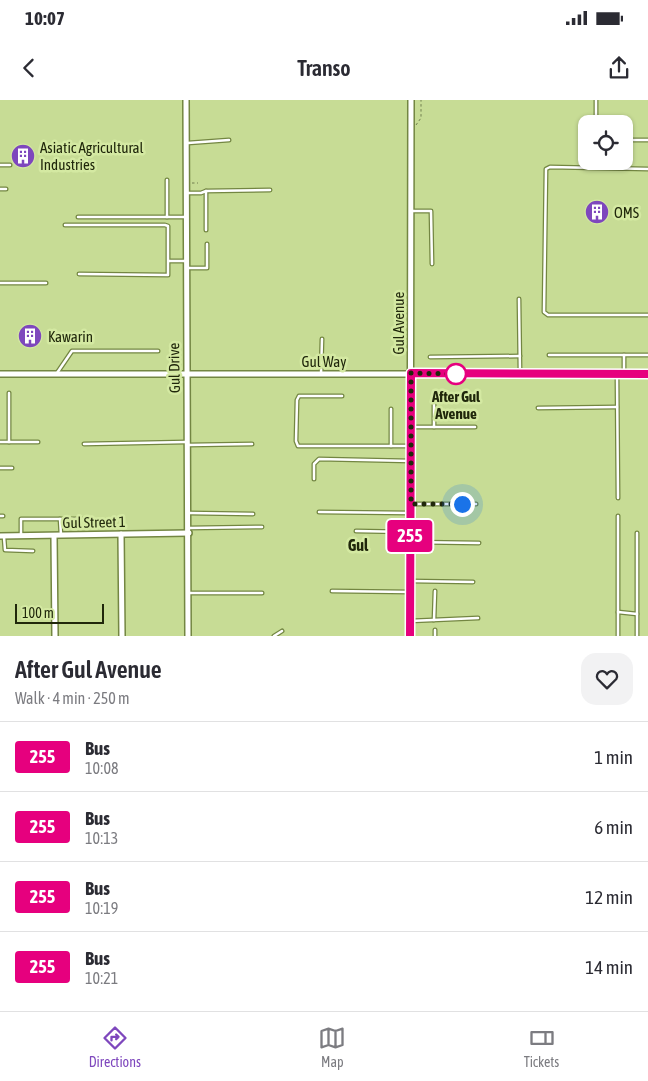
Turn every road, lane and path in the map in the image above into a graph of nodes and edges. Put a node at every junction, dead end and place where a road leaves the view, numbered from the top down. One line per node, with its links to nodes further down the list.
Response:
1 (186, 100): 10 (street, Gul Drive)
2 (411, 100): 6 (street, Gul Avenue)
3 (421, 100): 6 (path)
4 (596, 100): 5 (lane)
5 (596, 115)
6 (411, 135): 22 (street, Gul Avenue)
7 (228, 140): 10 (lane)
8 (633, 140): 9 (lane)
9 (648, 140)
10 (186, 143): 15 (street, Gul Drive)
11 (0, 165): 12 (lane)
12 (10, 165)
13 (648, 168): 37 (lane)
14 (167, 180): 24 (lane)
15 (187, 183): 16 (path); 21 (street, Gul Drive)
16 (198, 183)
17 (0, 189): 18 (lane)
18 (6, 189)
19 (270, 190): 20 (lane)
20 (206, 191): 21 (lane); 27 (lane)
21 (186, 193): 25 (street, Gul Drive)
22 (411, 211): 31 (lane); 45 (street, Gul Avenue)
23 (78, 216): 24 (lane)
24 (167, 217): 25 (lane)
25 (187, 217): 30 (street, Gul Drive)
26 (65, 224): 29 (lane)
27 (206, 230)
28 (207, 244): 32 (lane)
29 (168, 261): 30 (lane); 33 (lane)
30 (187, 261): 32 (street, Gul Drive)
31 (432, 264)
32 (187, 268): 48 (street, Gul Drive)
33 (79, 274)
34 (0, 283): 35 (lane)
35 (46, 283)
36 (519, 299): 43 (lane)
37 (648, 315)
38 (322, 338): 49 (lane)
39 (158, 351): 47 (lane)
40 (549, 355): 41 (lane)
41 (624, 355): 42 (lane); 52 (lane)
42 (648, 355)
43 (520, 356): 44 (lane); 50 (lane)
44 (430, 357)
45 (411, 373): 49 (street, Gul Way); 50 (street, Gul Way); 60 (street, Gul Avenue)
46 (0, 374): 47 (street, Gul Way)
47 (56, 374): 48 (street, Gul Way)
48 (187, 374): 49 (street, Gul Way); 67 (street, Gul Drive)
49 (321, 374)
50 (520, 374): 51 (street, Gul Way)
51 (617, 374): 52 (street, Gul Way); 57 (lane)
52 (624, 374): 53 (street, Gul Way)
53 (648, 374)
54 (9, 393): 64 (lane)
55 (342, 396): 69 (lane)
56 (434, 401): 61 (lane)
57 (617, 407): 59 (lane); 75 (lane)
58 (390, 408): 69 (lane)
59 (538, 408)
60 (411, 427): 61 (lane); 70 (street, Gul Avenue)
61 (434, 427): 62 (lane)
62 (475, 427)
63 (0, 442): 64 (lane)
64 (9, 442): 65 (lane)
65 (38, 442)
66 (84, 444): 67 (lane)
67 (188, 444): 68 (lane); 79 (street, Gul Drive)
68 (252, 444)
69 (391, 446): 70 (lane)
70 (411, 446): 71 (street, Gul Avenue)
71 (411, 461): 74 (lane); 76 (street, Gul Avenue)
72 (0, 468): 73 (lane)
73 (12, 468)
74 (314, 479)
75 (618, 498)
76 (411, 504): 77 (lane); 80 (street, Gul Avenue)
77 (476, 504)
78 (319, 512): 80 (lane)
79 (189, 513): 81 (lane); 86 (street, Gul Drive)
80 (411, 513): 88 (street, Gul Avenue)
81 (253, 514)
82 (618, 516): 105 (lane)
83 (60, 519): 84 (lane); 91 (lane); 93 (lane)
84 (82, 519)
85 (262, 527): 86 (lane)
86 (189, 530): 90 (street, Gul Street 1); 103 (street, Gul Drive)
87 (356, 531): 88 (lane)
88 (410, 532): 95 (street, Gul Avenue)
89 (637, 533): 106 (lane)
90 (121, 534): 91 (street, Gul Street 1); 113 (street)
91 (61, 535): 94 (street, Gul Street 1)
92 (2, 536): 93 (street, Gul Street 1); 97 (lane)
93 (21, 536): 94 (street, Gul Street 1)
94 (54, 536): 112 (street)
95 (410, 542): 96 (lane); 98 (street, Gul Avenue)
96 (479, 543)
97 (33, 551)
98 (410, 581): 99 (lane); 102 (street, Gul Avenue)
99 (473, 582)
100 (332, 591): 102 (lane)
101 (434, 591): 108 (lane)
102 (410, 592): 109 (street, Gul Avenue)
103 (189, 593): 104 (lane); 114 (street, Gul Drive)
104 (262, 593)
105 (618, 612): 106 (lane); 118 (lane)
106 (637, 614): 119 (lane)
107 (478, 618): 108 (lane)
108 (434, 620): 109 (lane)
109 (410, 621): 116 (street, Gul Avenue)
110 (435, 630): 117 (lane)
111 (282, 631): 115 (lane)
112 (55, 636)
113 (122, 636)
114 (188, 636)
115 (274, 636)
116 (410, 636)
117 (435, 636)
118 (618, 636)
119 (637, 636)

